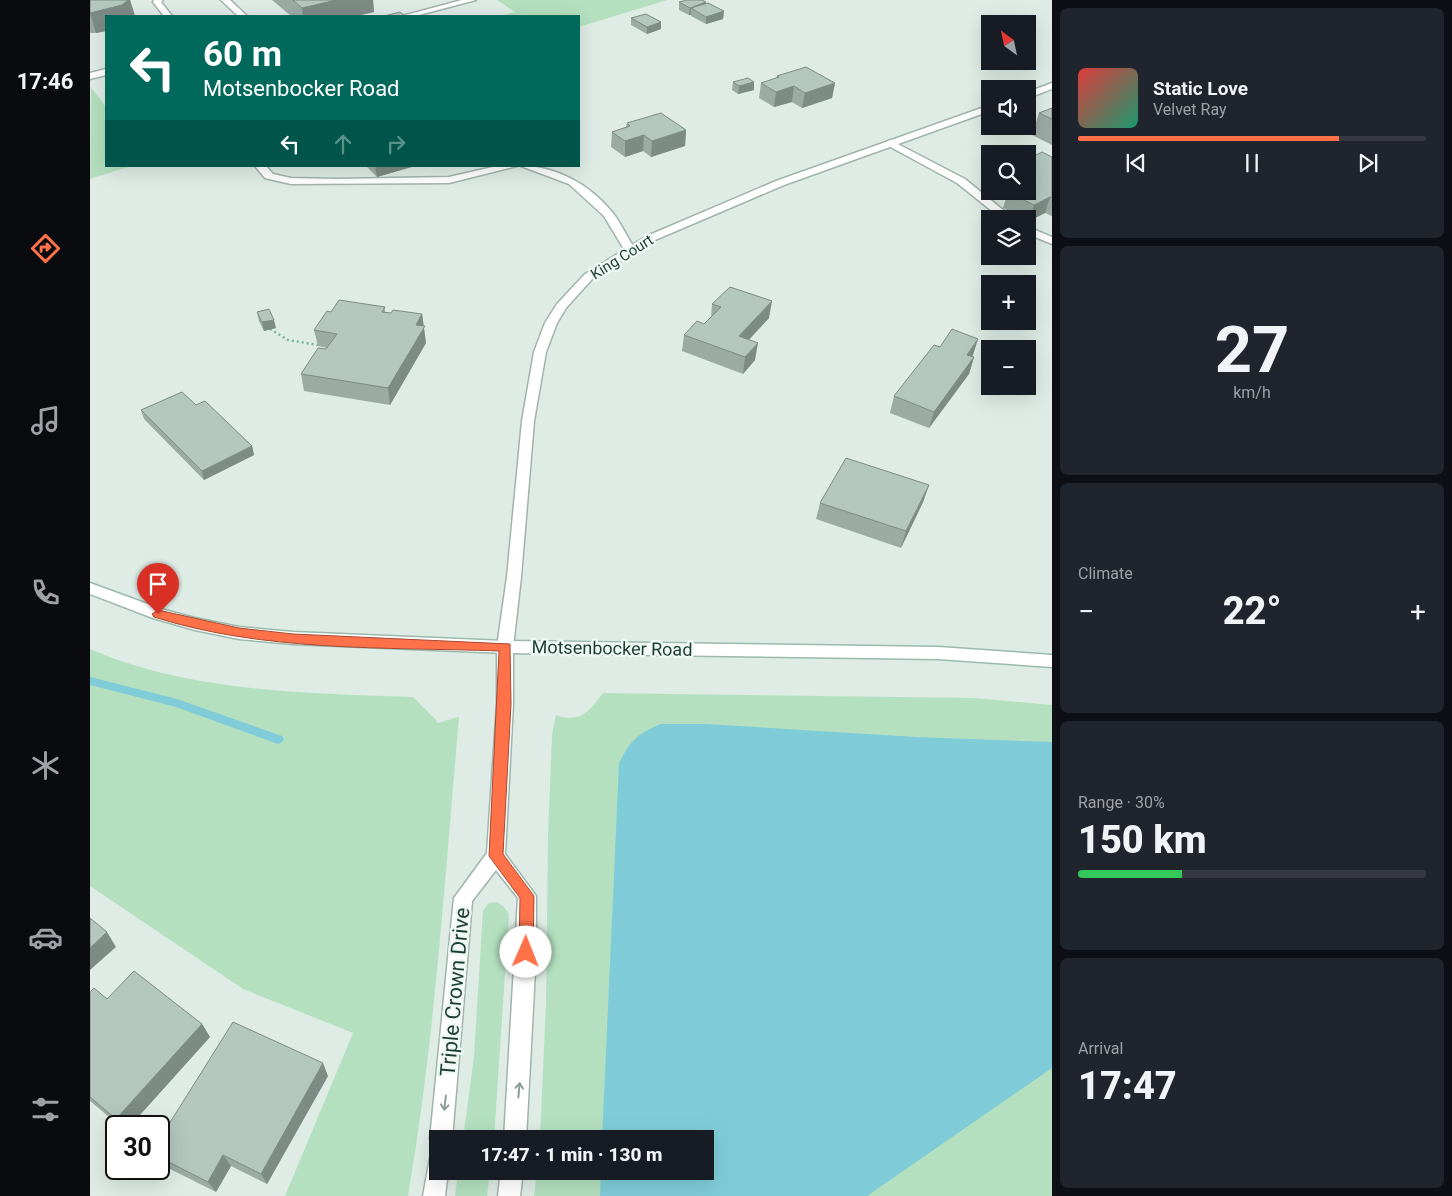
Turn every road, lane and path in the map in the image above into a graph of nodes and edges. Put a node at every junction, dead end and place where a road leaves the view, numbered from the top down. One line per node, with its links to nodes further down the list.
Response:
1 (159, 0): 6 (street)
2 (225, 0): 7 (street)
3 (436, 0): 5 (street)
4 (472, 0): 5 (street)
5 (445, 6): 8 (street)
6 (167, 15)
7 (242, 15)
8 (410, 15)
9 (105, 72): 10 (street)
10 (90, 76)
11 (1052, 86): 12 (street)
12 (1036, 92)
13 (981, 111): 14 (street, King Court)
14 (890, 143): 18 (street); 21 (street, King Court)
15 (261, 167): 16 (street)
16 (508, 167)
17 (529, 167): 21 (street)
18 (998, 210)
19 (1036, 234): 20 (street)
20 (1052, 241)
21 (629, 249): 25 (street, King Court)
22 (270, 329): 23 (path)
23 (318, 345)
24 (90, 588): 25 (street, Motsenbocker Road)
25 (505, 647): 26 (street, Motsenbocker Road); 27 (street)
26 (1052, 661)
27 (496, 856): 28 (street, Triple Crown Drive, one-way to 28); 29 (street, one-way to 27)
28 (442, 1130)
29 (516, 1130)
30 (436, 1180): 32 (street)
31 (511, 1180): 33 (street)
32 (434, 1196)
33 (509, 1196)

